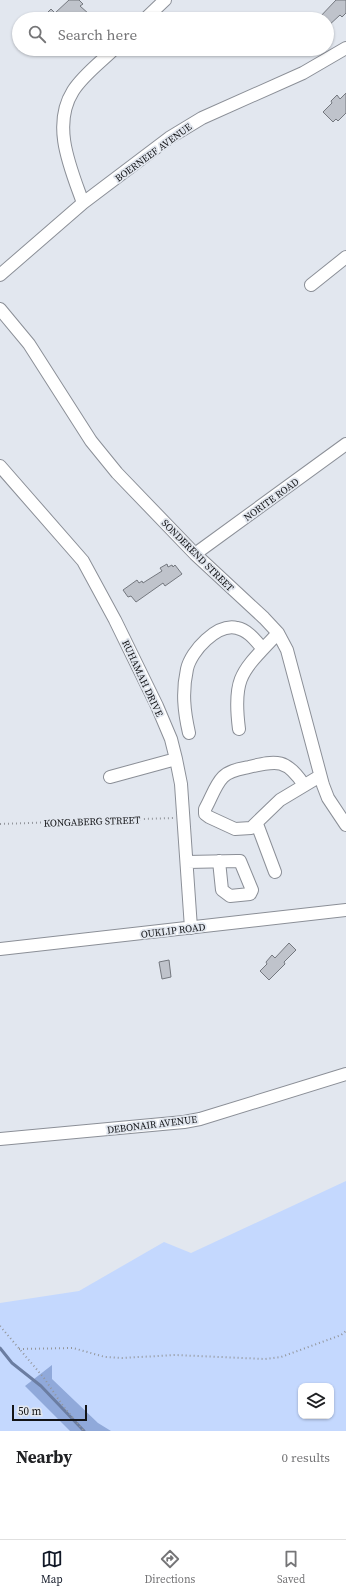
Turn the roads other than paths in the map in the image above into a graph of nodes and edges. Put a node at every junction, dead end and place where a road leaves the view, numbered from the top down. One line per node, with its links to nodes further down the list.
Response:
1 (165, 0): 2 (street)
2 (152, 12)
3 (346, 48): 4 (street, BOERNEEF AVENUE)
4 (334, 55)
5 (107, 56): 7 (street)
6 (332, 56): 7 (street, BOERNEEF AVENUE)
7 (83, 203): 9 (street, BOERNEEF AVENUE)
8 (346, 257): 10 (street)
9 (0, 275)
10 (311, 285)
11 (0, 309): 14 (street, SONDEREND STREET)
12 (346, 444): 14 (street, NORITE ROAD)
13 (0, 466): 19 (street, RUHAMAH DRIVE)
14 (195, 554): 15 (street, SONDEREND STREET)
15 (278, 633): 16 (street); 20 (street, SONDEREND STREET)
16 (263, 649): 17 (street); 18 (street)
17 (239, 730)
18 (189, 733)
19 (176, 759): 21 (street); 26 (street, RUHAMAH DRIVE)
20 (320, 776): 22 (street); 24 (street, SONDEREND STREET)
21 (110, 777)
22 (304, 785): 23 (street); 23 (street)
23 (257, 824): 27 (street)
24 (346, 825)
25 (219, 861): 26 (street)
26 (187, 862): 29 (street, RUHAMAH DRIVE)
27 (275, 872)
28 (346, 910): 29 (street, OUKLIP ROAD)
29 (191, 928): 30 (street, OUKLIP ROAD)
30 (0, 949)
31 (346, 1074): 32 (street, DEBONAIR AVENUE)
32 (0, 1139)

